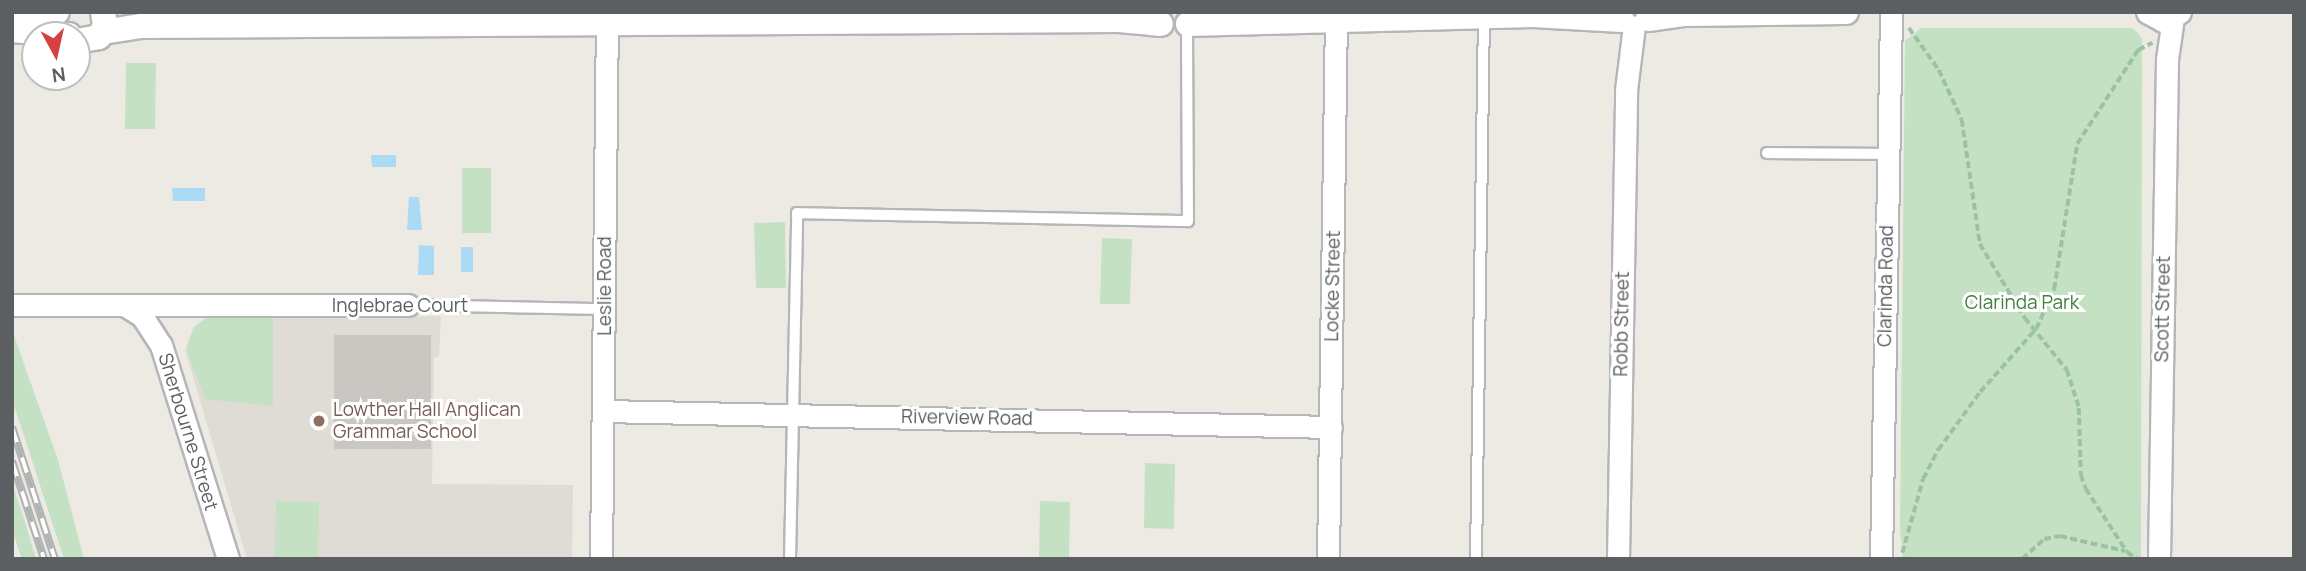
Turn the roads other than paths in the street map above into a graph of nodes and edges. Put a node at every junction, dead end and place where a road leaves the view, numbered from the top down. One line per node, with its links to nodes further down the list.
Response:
1 (57, 12): 9 (street)
2 (118, 12): 11 (street)
3 (748, 12): 12 (street)
4 (1846, 12): 6 (street)
5 (1891, 12): 21 (street, Clarinda Road)
6 (1760, 13): 15 (street)
7 (1484, 14): 8 (street); 15 (street); 35 (lane)
8 (1428, 15): 10 (street)
9 (12, 16)
10 (1336, 16): 17 (street); 30 (street, Locke Street)
11 (457, 17): 16 (street); 18 (street)
12 (642, 17): 14 (street); 16 (street)
13 (2159, 17): 38 (street, Scott Street)
14 (1159, 18): 17 (street)
15 (1633, 18): 36 (street, Robb Street)
16 (607, 19): 26 (street, Leslie Road)
17 (1188, 21): 29 (lane)
18 (103, 22): 19 (street)
19 (91, 41)
20 (1767, 153): 21 (lane)
21 (1889, 153): 37 (street, Clarinda Road)
22 (12, 305): 24 (street)
23 (408, 305): 25 (street, Inglebrae Court); 26 (lane, Inglebrae Court)
24 (126, 306): 25 (street, Inglebrae Court); 27 (street, Sherbourne Street)
25 (194, 307): 27 (street)
26 (605, 309): 28 (street, Leslie Road)
27 (161, 345): 31 (street, Sherbourne Street)
28 (604, 411): 29 (street, Riverview Road); 32 (street, Leslie Road)
29 (793, 415): 30 (street, Riverview Road); 33 (lane)
30 (1331, 427): 34 (street, Locke Street)
31 (228, 559)
32 (601, 559)
33 (790, 559)
34 (1328, 559)
35 (1476, 559)
36 (1618, 559)
37 (1881, 559)
38 (2159, 559)

